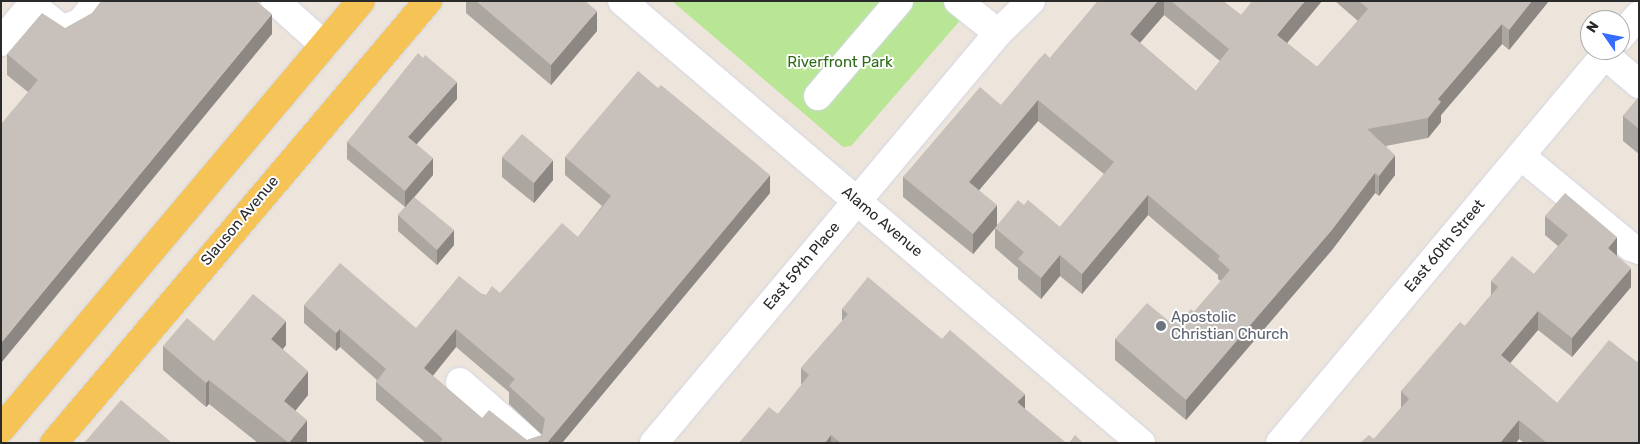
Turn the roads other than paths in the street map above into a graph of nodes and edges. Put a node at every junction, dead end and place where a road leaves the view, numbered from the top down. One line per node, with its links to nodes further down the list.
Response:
1 (98, 1): 9 (street)
2 (275, 1): 14 (street)
3 (361, 1): 14 (main road)
4 (428, 1): 24 (main road, Slauson Avenue)
5 (622, 1): 20 (street, Alamo Avenue)
6 (899, 1): 18 (street)
7 (958, 1): 12 (street)
8 (1031, 1): 12 (street, East 59th Place)
9 (33, 3): 13 (street)
10 (1639, 15): 11 (street, East 60th Street)
11 (1630, 25)
12 (998, 33): 20 (street, East 59th Place)
13 (1, 42)
14 (324, 44): 23 (main road)
15 (1600, 60): 19 (street, East 60th Street)
16 (1621, 60): 17 (street)
17 (1639, 84)
18 (818, 96)
19 (1520, 156): 21 (street); 28 (street, East 60th Street)
20 (857, 201): 26 (street, East 59th Place); 27 (street, Alamo Avenue)
21 (1639, 250)
22 (460, 382): 25 (street)
23 (1, 430)
24 (54, 443)
25 (530, 443)
26 (654, 443)
27 (1141, 443)
28 (1280, 443)

